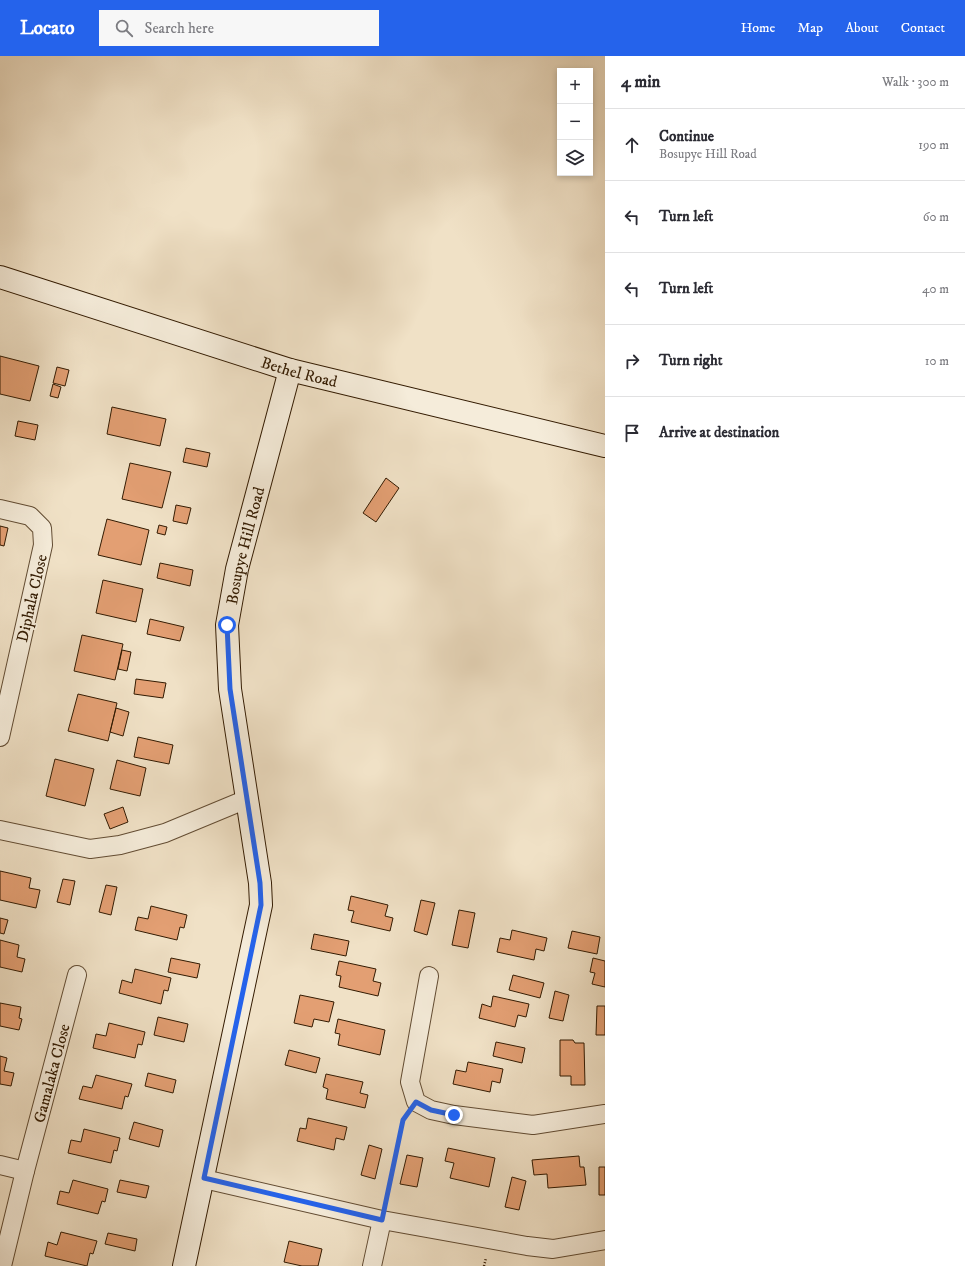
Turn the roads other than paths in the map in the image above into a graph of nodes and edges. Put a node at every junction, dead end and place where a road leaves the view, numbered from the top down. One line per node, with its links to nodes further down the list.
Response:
1 (0, 277): 2 (street, Bethel Road)
2 (290, 370): 3 (street, Bethel Road); 6 (street, Bosupye Hill Road)
3 (605, 446)
4 (0, 509): 5 (street, Diphala Close)
5 (0, 737)
6 (247, 798): 7 (street); 13 (street, Bosupye Hill Road)
7 (0, 830)
8 (77, 975): 12 (street, Gamalaka Close)
9 (429, 976): 10 (street)
10 (605, 1114)
11 (0, 1166): 12 (street)
12 (25, 1171): 16 (street, Gamalaka Close)
13 (204, 1178): 14 (street); 17 (street, Bosupye Hill Road)
14 (382, 1220): 15 (street); 18 (street)
15 (603, 1246)
16 (2, 1266)
17 (184, 1266)
18 (372, 1266)

